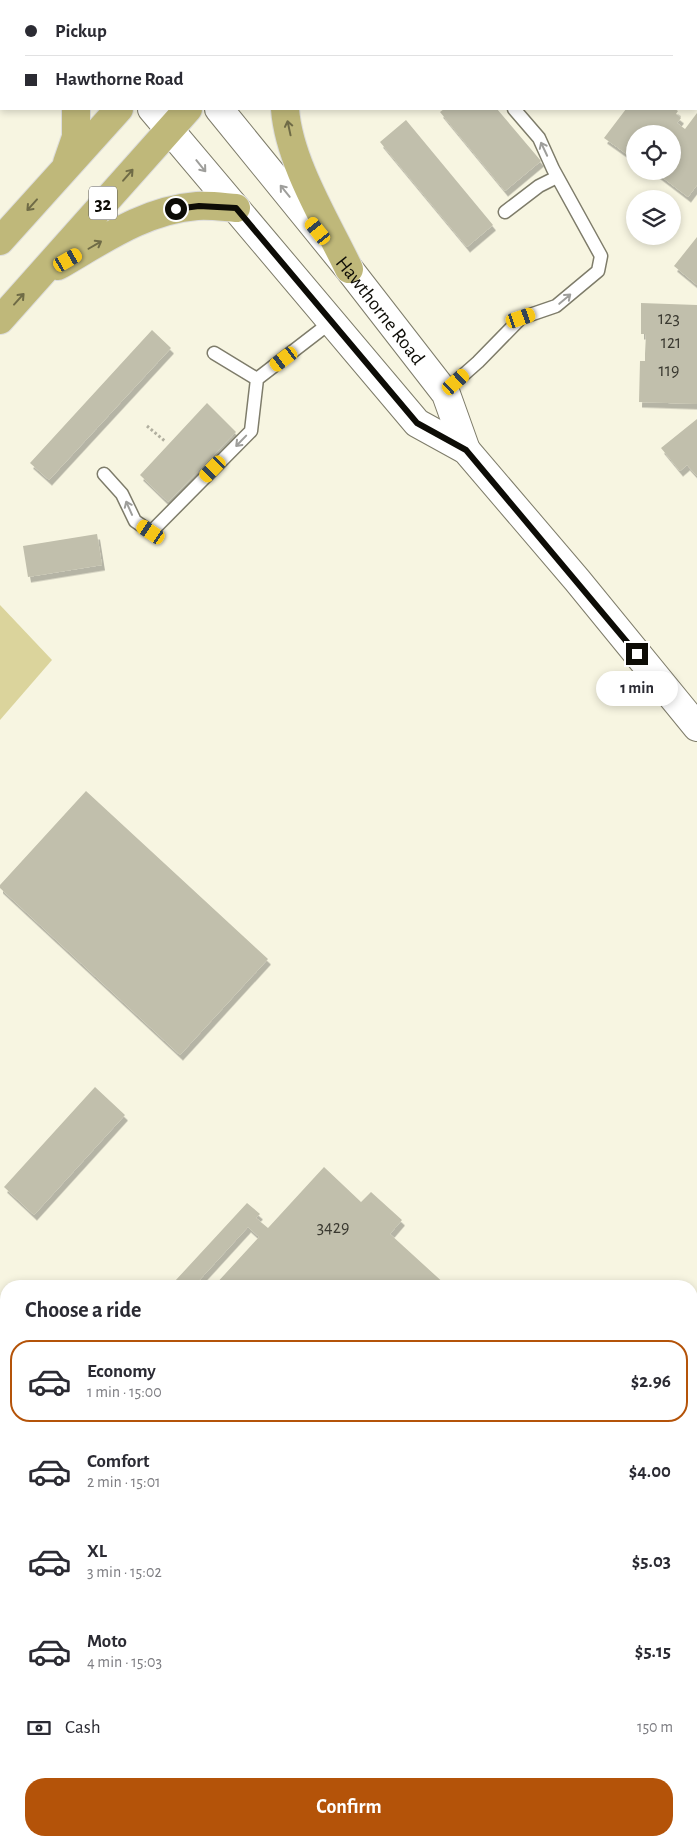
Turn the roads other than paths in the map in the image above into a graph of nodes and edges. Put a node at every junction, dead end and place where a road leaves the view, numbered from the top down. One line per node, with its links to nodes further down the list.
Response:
1 (76, 110): 8 (main road)
2 (118, 110): 8 (main road, 32)
3 (185, 110): 7 (main road, 32)
4 (220, 110): 13 (main road, Hawthorne Road, one-way to 4)
5 (285, 110): 13 (main road, one-way to 5)
6 (515, 110): 9 (lane, one-way to 6)
7 (161, 119): 10 (main road, Hawthorne Road, one-way to 10); 14 (main road, 32, one-way to 7)
8 (65, 169): 12 (main road, 32, one-way to 12)
9 (557, 177): 11 (lane); 19 (lane, one-way to 9)
10 (236, 208): 14 (main road, one-way to 10); 16 (main road, Hawthorne Road)
11 (505, 212)
12 (0, 241)
13 (349, 269): 19 (main road, Hawthorne Road)
14 (38, 278): 15 (main road, 32, one-way to 14)
15 (0, 320)
16 (331, 322): 18 (lane); 20 (main road, Hawthorne Road)
17 (214, 352): 18 (lane)
18 (257, 379): 21 (lane, one-way to 21)
19 (444, 392): 20 (main road, Hawthorne Road)
20 (466, 450): 22 (main road, Hawthorne Road)
21 (104, 474)
22 (697, 727)

